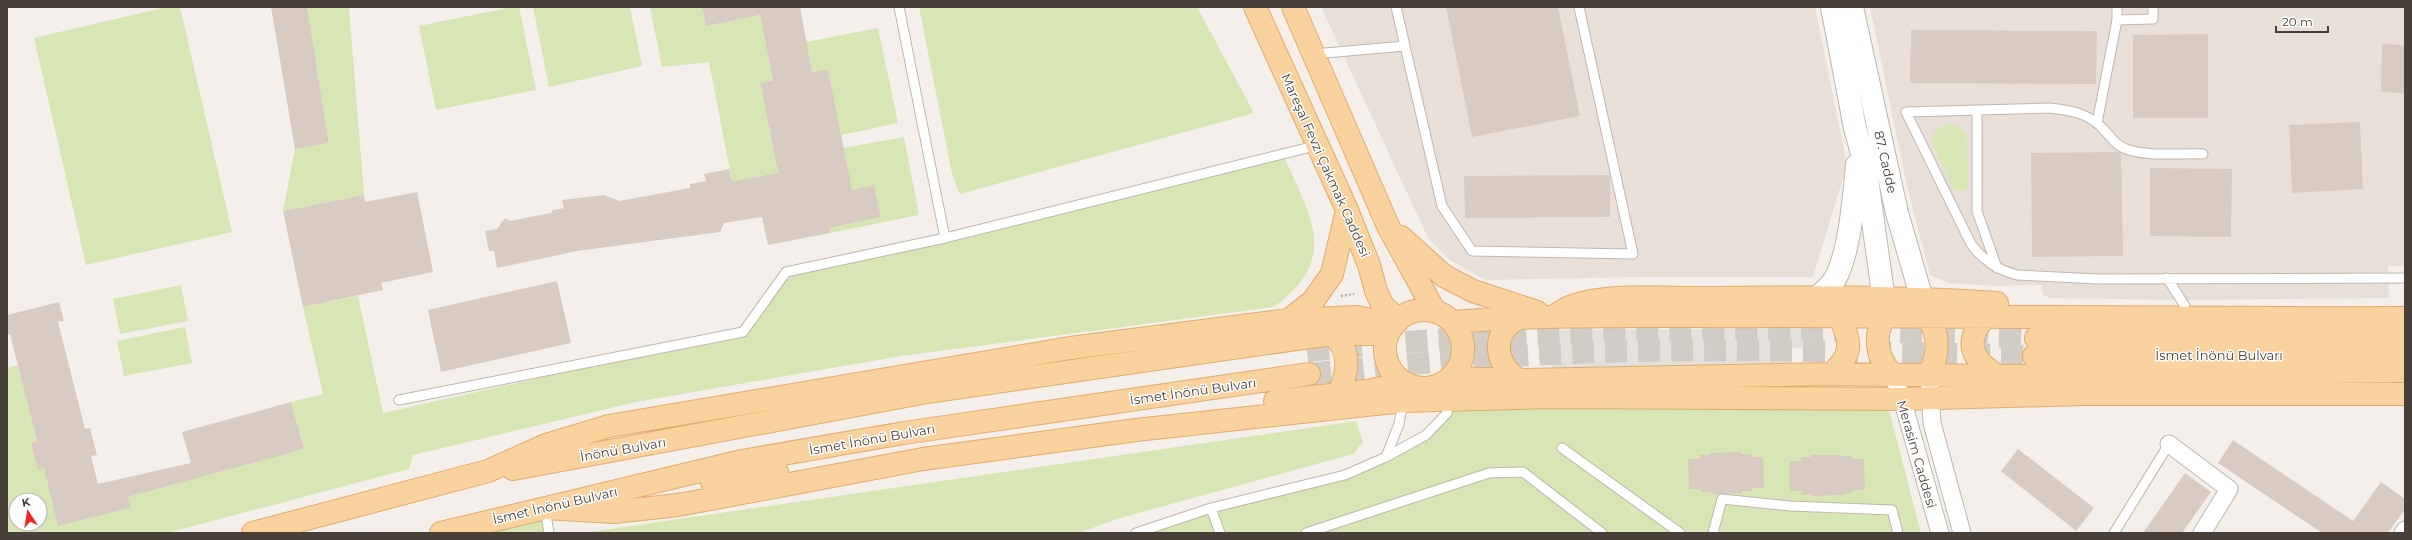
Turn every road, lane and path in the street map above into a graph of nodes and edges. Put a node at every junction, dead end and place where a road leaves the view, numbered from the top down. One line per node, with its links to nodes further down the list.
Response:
1 (899, 7): 20 (lane)
2 (1254, 7): 16 (main road, Mareşal Fevzi Çakmak Caddesi)
3 (1293, 7): 12 (main road)
4 (1396, 7): 11 (lane)
5 (1579, 7): 11 (lane)
6 (1832, 7): 15 (street, 87. Cadde)
7 (1852, 7): 28 (street, 87. Cadde)
8 (2117, 7): 10 (lane)
9 (2153, 7): 10 (lane)
10 (2117, 20): 14 (lane)
11 (1405, 46): 12 (lane)
12 (1314, 54): 19 (main road)
13 (1977, 110): 14 (lane); 21 (lane); 21 (lane)
14 (2097, 123): 17 (lane)
15 (1855, 128): 24 (street); 27 (street, 87. Cadde)
16 (1319, 145): 18 (main road, Mareşal Fevzi Çakmak Caddesi); 20 (lane)
17 (2203, 154)
18 (1347, 210): 35 (main road); 37 (main road, Mareşal Fevzi Çakmak Caddesi)
19 (1388, 226): 29 (main road); 33 (main road)
20 (946, 238): 55 (lane)
21 (1997, 268): 22 (lane)
22 (2167, 278): 23 (lane); 26 (lane)
23 (2405, 278)
24 (1818, 297): 27 (main road); 33 (main road)
25 (2405, 303): 26 (main road)
26 (2185, 306): 28 (main road)
27 (1885, 307): 28 (main road); 30 (main road); 45 (main road)
28 (1924, 307): 31 (main road); 46 (main road)
29 (1434, 310): 36 (main road); 37 (main road)
30 (1839, 316): 33 (main road); 44 (main road)
31 (1986, 316): 34 (main road); 47 (main road)
32 (1521, 317): 33 (main road); 36 (main road); 48 (main road)
33 (1553, 317)
34 (2405, 318)
35 (1289, 320): 37 (main road); 60 (main road)
36 (1453, 322): 49 (main road)
37 (1394, 327): 38 (main road); 50 (main road)
38 (1331, 334): 51 (main road); 56 (main road)
39 (2405, 334): 41 (main road, İsmet İnönü Bulvarı)
40 (1307, 351): 56 (main road, İsmet İnönü Bulvarı)
41 (2405, 353)
42 (2405, 371): 47 (main road)
43 (1309, 374): 61 (main road, İsmet İnönü Bulvarı)
44 (1831, 374): 45 (main road); 48 (main road)
45 (1893, 375): 46 (main road); 54 (street, Merasim Caddesi)
46 (1929, 376): 47 (main road); 53 (street, Merasim Caddesi)
47 (1998, 376)
48 (1518, 380): 49 (main road)
49 (1448, 386): 50 (main road); 54 (main road); 59 (lane)
50 (1406, 390): 51 (main road); 59 (lane); 61 (main road)
51 (1339, 393): 61 (main road)
52 (2405, 394): 53 (main road)
53 (1929, 398): 54 (main road); 75 (street, Merasim Caddesi)
54 (1902, 399): 74 (street, Merasim Caddesi)
55 (399, 400)
56 (759, 425): 60 (main road, İnönü Bulvarı)
57 (2169, 444): 76 (lane); 77 (street)
58 (1562, 448): 71 (lane)
59 (1386, 457): 62 (lane)
60 (488, 471): 64 (main road)
61 (545, 508): 65 (main road, İsmet İnönü Bulvarı); 66 (lane)
62 (1211, 508): 67 (lane); 68 (lane)
63 (2405, 530): 78 (street)
64 (253, 533)
65 (441, 533)
66 (549, 533)
67 (1136, 533)
68 (1220, 533)
69 (1306, 533): 70 (lane)
70 (1602, 533)
71 (1680, 533)
72 (1713, 533): 73 (lane)
73 (1898, 533)
74 (1940, 533)
75 (1962, 533)
76 (2114, 533)
77 (2202, 533)
78 (2403, 533)

